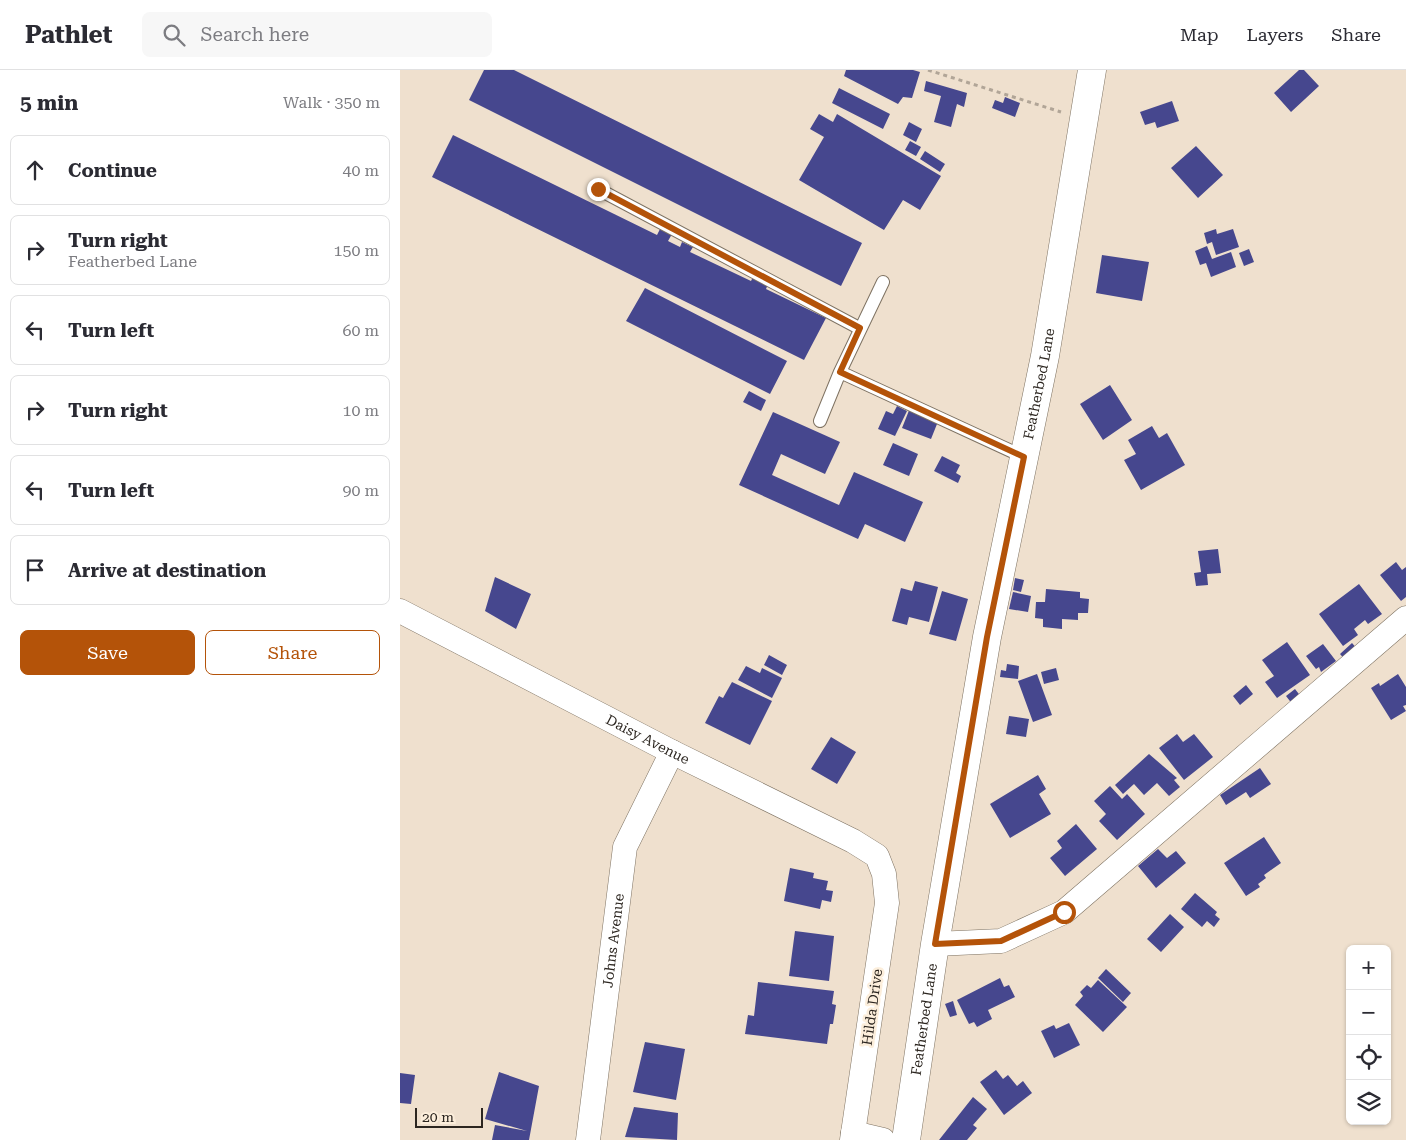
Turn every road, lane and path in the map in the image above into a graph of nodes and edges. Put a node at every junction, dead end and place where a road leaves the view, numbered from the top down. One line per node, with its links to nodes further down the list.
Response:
1 (928, 70): 3 (path)
2 (1092, 70): 3 (main road, Featherbed Lane)
3 (1084, 119): 9 (main road, Featherbed Lane)
4 (598, 189): 6 (lane)
5 (883, 282): 6 (lane)
6 (860, 328): 7 (lane)
7 (840, 372): 8 (lane); 9 (lane)
8 (820, 422)
9 (1024, 457): 14 (main road, Featherbed Lane)
10 (400, 611): 12 (street, Daisy Avenue)
11 (1406, 618): 14 (street)
12 (672, 752): 13 (street, Daisy Avenue); 16 (street, Johns Avenue)
13 (884, 874): 15 (street, Hilda Drive)
14 (935, 944): 18 (main road, Featherbed Lane)
15 (853, 1137): 17 (street)
16 (588, 1140)
17 (883, 1140)
18 (906, 1140)

